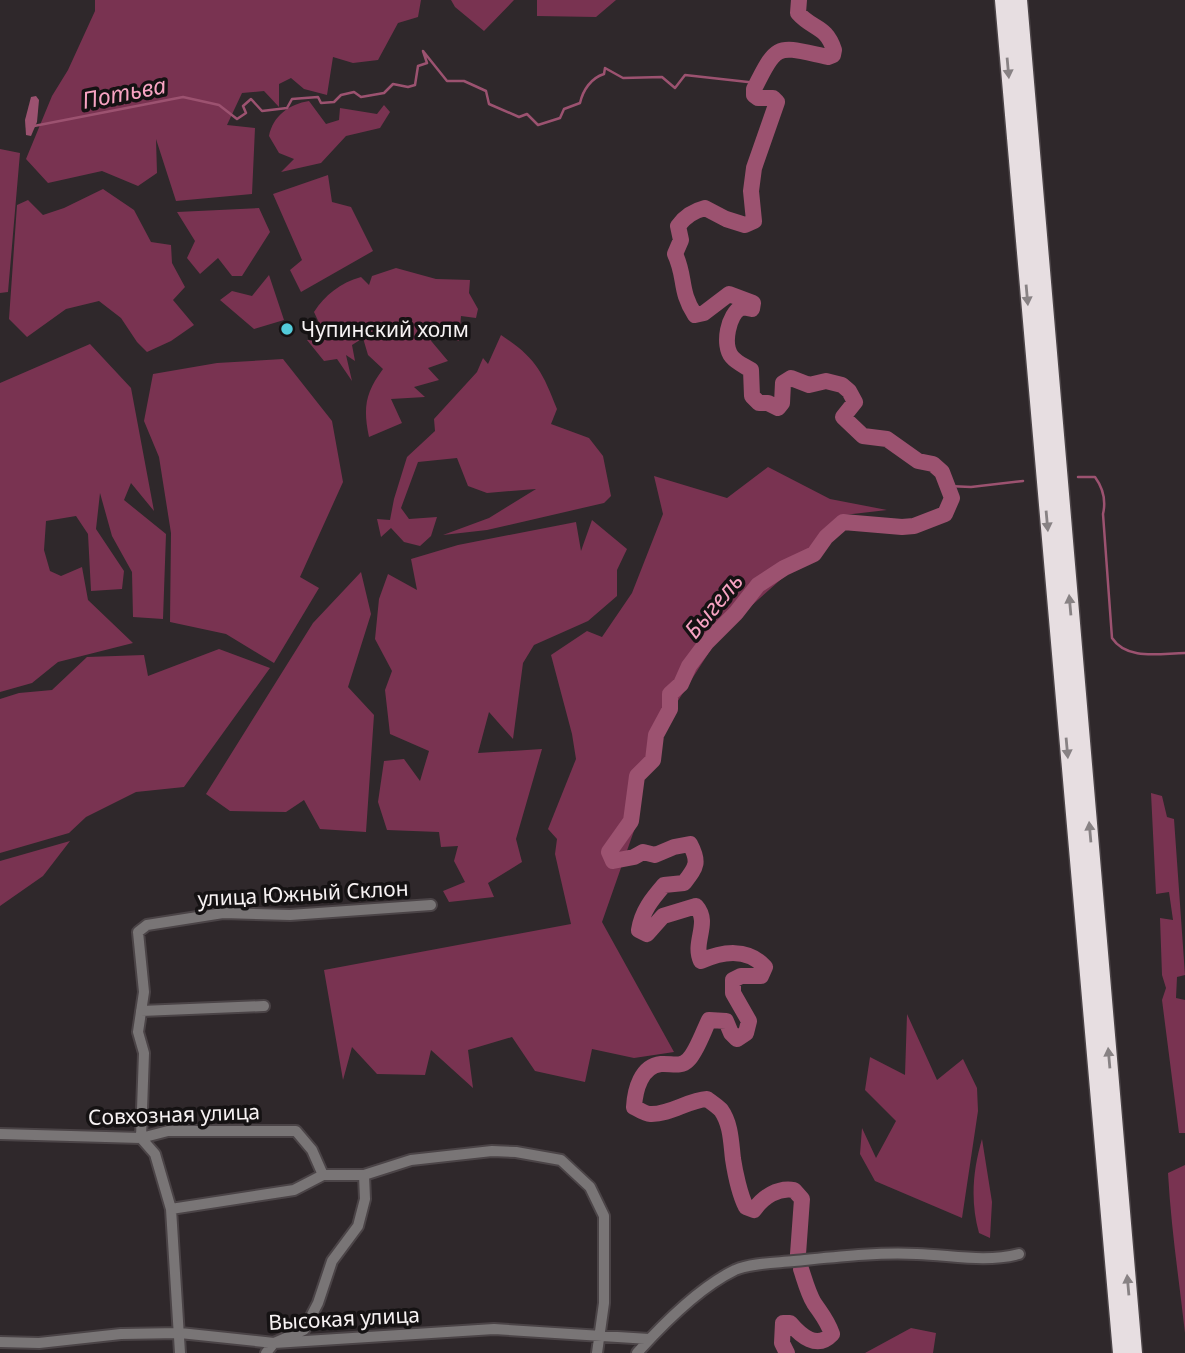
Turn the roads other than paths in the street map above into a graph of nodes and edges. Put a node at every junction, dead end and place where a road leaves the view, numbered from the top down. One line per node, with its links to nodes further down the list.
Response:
1 (1003, 0): 21 (highway, one-way to 21)
2 (1019, 0): 22 (highway, one-way to 2)
3 (431, 905): 5 (street, улица Южный Склон)
4 (264, 1006): 5 (street)
5 (141, 1011): 7 (street)
6 (0, 1134): 7 (street, Совхозная улица)
7 (141, 1138): 8 (street, Совхозная улица); 10 (street)
8 (323, 1175): 9 (street); 10 (street)
9 (364, 1175): 13 (street); 16 (street)
10 (172, 1209): 12 (street)
11 (1018, 1254): 14 (street)
12 (180, 1333): 15 (street, Высокая улица); 16 (street, Высокая улица); 17 (street)
13 (599, 1336): 14 (street, Высокая улица); 16 (street, Высокая улица); 19 (street)
14 (649, 1339): 20 (street)
15 (0, 1342)
16 (274, 1343): 18 (street)
17 (180, 1353)
18 (266, 1353)
19 (597, 1353)
20 (637, 1353)
21 (1121, 1353)
22 (1134, 1353)

